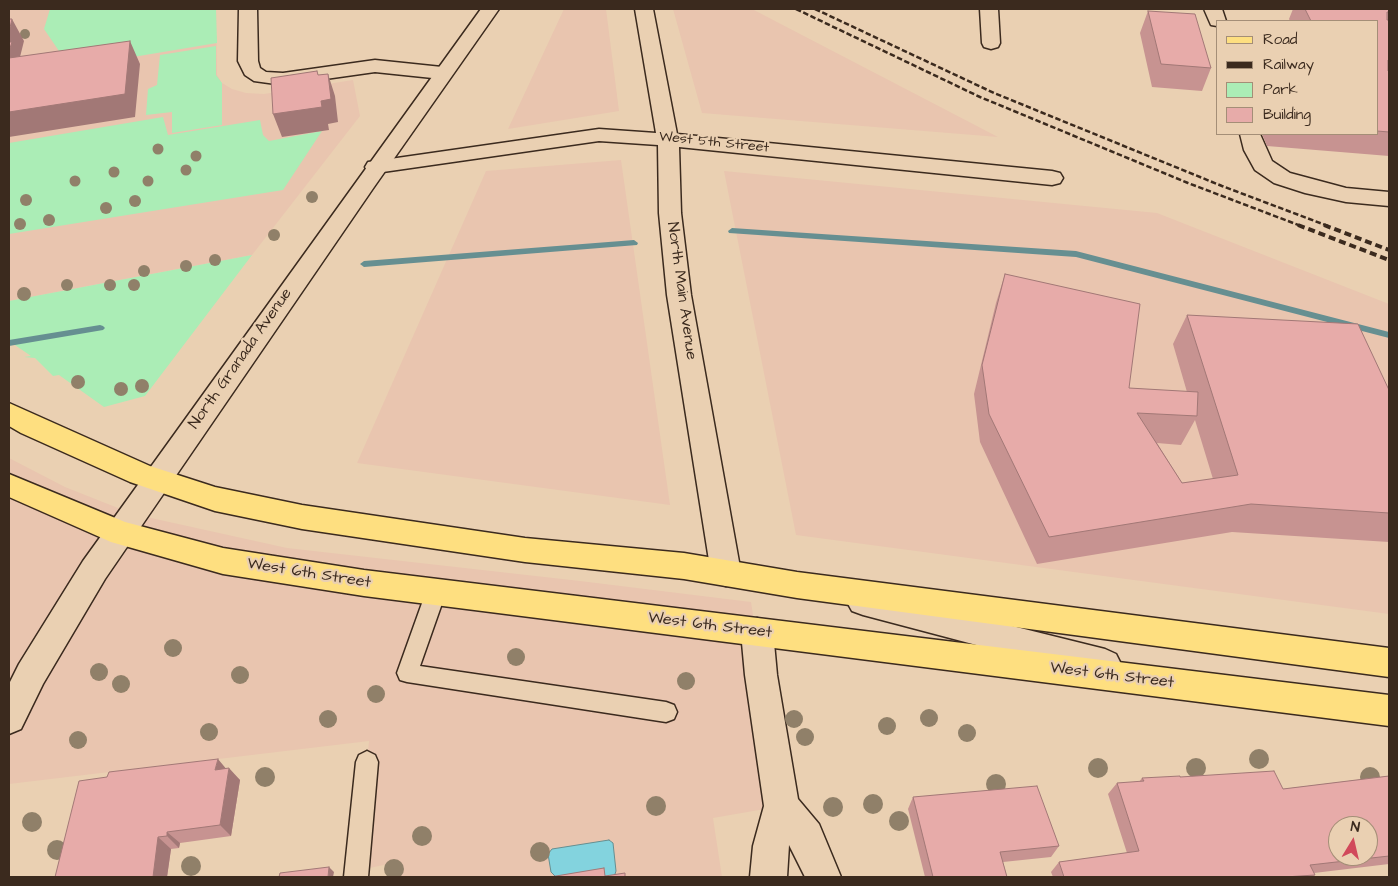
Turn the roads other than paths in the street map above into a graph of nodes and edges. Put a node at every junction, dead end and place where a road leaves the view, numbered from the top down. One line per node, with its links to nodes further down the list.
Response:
1 (248, 9): 6 (street)
2 (490, 9): 6 (street, North Granada Avenue)
3 (644, 9): 8 (street, North Main Avenue)
4 (988, 9): 5 (street)
5 (991, 43)
6 (442, 73): 9 (street, North Granada Avenue)
7 (1250, 135): 11 (street)
8 (668, 138): 9 (street, West 5th Street); 10 (street, West 5th Street); 16 (street, North Main Avenue)
9 (376, 167): 13 (street, North Granada Avenue)
10 (1052, 178)
11 (1389, 199)
12 (9, 413): 13 (main road, West 6th Street)
13 (157, 479): 15 (street, North Granada Avenue); 16 (main road, West 6th Street)
14 (9, 485): 15 (main road, West 6th Street)
15 (120, 533): 18 (main road, West 6th Street); 24 (street, North Granada Avenue)
16 (726, 572): 17 (main road, West 6th Street)
17 (797, 585): 20 (main road, West 6th Street); 21 (street, West 6th Street)
18 (436, 592): 19 (main road, West 6th Street); 22 (lane)
19 (758, 632): 21 (main road, West 6th Street); 26 (street)
20 (1389, 663)
21 (1304, 700): 23 (street, West 6th Street)
22 (666, 712)
23 (1389, 712)
24 (9, 718)
25 (367, 762): 27 (lane)
26 (782, 806): 28 (street); 29 (street)
27 (356, 877)
28 (770, 877)
29 (823, 877)

